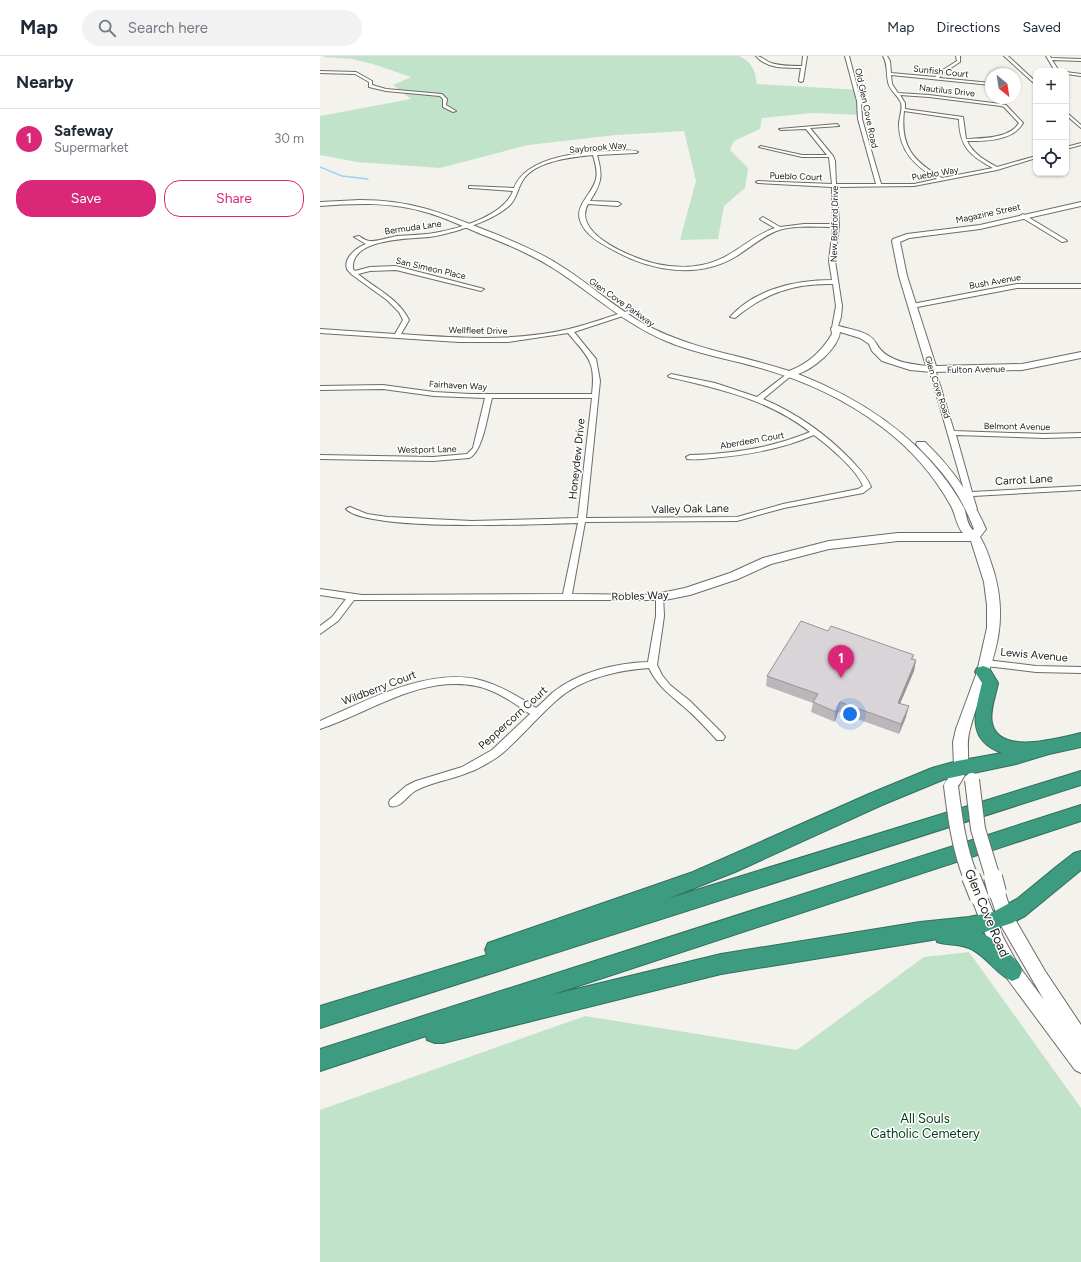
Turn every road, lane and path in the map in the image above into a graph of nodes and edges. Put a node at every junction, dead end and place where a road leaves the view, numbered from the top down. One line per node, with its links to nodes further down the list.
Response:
1 (758, 56): 9 (street)
2 (805, 56): 9 (street)
3 (847, 56): 41 (street, Old Glen Cove Road)
4 (885, 56): 14 (street)
5 (958, 56): 17 (street)
6 (1006, 56): 12 (street)
7 (1050, 58): 8 (street); 10 (street)
8 (1081, 60)
9 (803, 67): 18 (street)
10 (1055, 68)
11 (320, 72): 22 (street)
12 (1025, 73): 13 (street); 19 (street)
13 (1030, 73)
14 (888, 74): 17 (street, Sunfish Court); 21 (street)
15 (1069, 74): 16 (street)
16 (1081, 75)
17 (936, 79): 20 (street, Sunfish Court)
18 (801, 81)
19 (1033, 81)
20 (985, 83)
21 (897, 94): 23 (street); 29 (street, Nautilus Drive)
22 (454, 110)
23 (903, 110): 29 (street); 38 (street)
24 (1069, 116): 27 (street)
25 (837, 125): 26 (street)
26 (807, 127): 28 (street); 35 (street)
27 (1081, 127)
28 (781, 129)
29 (965, 140): 37 (street)
30 (1081, 144): 32 (street)
31 (761, 147): 35 (street)
32 (1069, 147)
33 (636, 152): 34 (street, Saybrook Way)
34 (594, 154): 43 (street, Saybrook Way); 45 (street)
35 (831, 156): 40 (street, New Bedford Drive)
36 (1033, 158): 37 (street, Pueblo Way)
37 (997, 169): 38 (street, Pueblo Way)
38 (942, 180): 41 (street, Pueblo Way)
39 (758, 182): 40 (street, Pueblo Court)
40 (834, 185): 41 (street, Pueblo Way); 52 (street, New Bedford Drive)
41 (879, 186)
42 (471, 187): 43 (street)
43 (517, 190): 51 (street, Saybrook Way)
44 (320, 200): 51 (main road, Glen Cove Parkway)
45 (587, 202): 47 (street); 53 (street)
46 (320, 204): 51 (main road, Glen Cove Parkway)
47 (618, 204)
48 (1081, 204): 49 (main road, Magazine Street)
49 (1023, 216): 55 (main road, Magazine Street); 56 (street)
50 (763, 218): 53 (street)
51 (471, 224): 57 (street, Bermuda Lane); 61 (main road, Glen Cove Parkway); 64 (main road, Glen Cove Parkway)
52 (836, 226): 53 (street); 59 (street, New Bedford Drive)
53 (779, 228)
54 (357, 237): 57 (street)
55 (899, 238): 63 (main road, Glen Cove Road)
56 (1064, 240)
57 (371, 244): 58 (street, Bermuda Lane)
58 (353, 273): 62 (street, San Simeon Place); 69 (street)
59 (836, 282): 65 (street); 66 (street, New Bedford Drive)
60 (1081, 286): 63 (street, Bush Avenue)
61 (602, 288)
62 (481, 289)
63 (912, 306): 71 (main road, Glen Cove Road)
64 (628, 310): 68 (street, Wellfleet Drive); 72 (main road, Glen Cove Parkway)
65 (733, 317)
66 (835, 328): 71 (main road, Fulton Avenue); 72 (main road, New Bedford Drive)
67 (320, 331): 69 (street, Wellfleet Drive)
68 (570, 331): 69 (street, Wellfleet Drive); 76 (street, Honeydew Drive)
69 (398, 335)
70 (1081, 355): 71 (main road, Fulton Avenue)
71 (932, 369): 79 (street, Glen Cove Road)
72 (796, 371): 77 (street, New Bedford Drive); 85 (main road, Glen Cove Parkway); 87 (main road, Glen Cove Parkway)
73 (671, 376): 77 (street, Valley Oak Lane)
74 (320, 388): 75 (street, Fairhaven Way)
75 (489, 396): 76 (street, Fairhaven Way); 81 (street, Westport Lane)
76 (595, 396): 88 (street, Honeydew Drive)
77 (759, 399): 78 (street, Valley Oak Lane)
78 (815, 432): 82 (street, Aberdeen Court); 88 (street, Valley Oak Lane)
79 (953, 433): 80 (street, Belmont Avenue); 84 (street, Glen Cove Road)
80 (1081, 435)
81 (320, 457)
82 (690, 457)
83 (1081, 488): 84 (street, Carrot Lane)
84 (969, 494): 87 (street, Glen Cove Road)
85 (958, 508): 89 (main road, Glen Cove Road)
86 (350, 509): 88 (street, Valley Oak Lane)
87 (974, 512): 89 (main road, Glen Cove Road)
88 (582, 520): 92 (street, Honeydew Drive)
89 (975, 537): 93 (main road, Robles Way); 96 (main road, Glen Cove Road)
90 (320, 592): 91 (street, Robles Way)
91 (352, 597): 92 (street, Robles Way); 94 (street)
92 (567, 597): 93 (street, Robles Way)
93 (660, 597): 95 (street)
94 (320, 631)
95 (652, 665): 98 (street, Peppercorn Court); 100 (street)
96 (985, 667): 97 (street, Lewis Avenue); 102 (highway); 103 (main road, Glen Cove Road)
97 (1081, 670)
98 (537, 713): 99 (street, Wildberry Court); 105 (street, Peppercorn Court)
99 (320, 725)
100 (720, 737)
101 (1081, 740): 102 (highway)
102 (1047, 747): 103 (highway)
103 (967, 773): 108 (main road, Glen Cove Road, bridge); 108 (main road, Glen Cove Road, bridge); 111 (highway)
104 (1081, 778): 111 (highway)
105 (394, 803)
106 (1081, 813): 113 (highway)
107 (1081, 860): 108 (highway)
108 (997, 919): 109 (highway); 110 (main road, Glen Cove Road); 114 (main road, Glen Cove Road)
109 (908, 934): 110 (highway); 113 (highway)
110 (1012, 971): 114 (main road, Glen Cove Road)
111 (376, 999): 112 (highway)
112 (320, 1017)
113 (407, 1032): 115 (highway)
114 (1078, 1042): 116 (main road, Glen Cove Road)
115 (320, 1060)
116 (1081, 1064)

